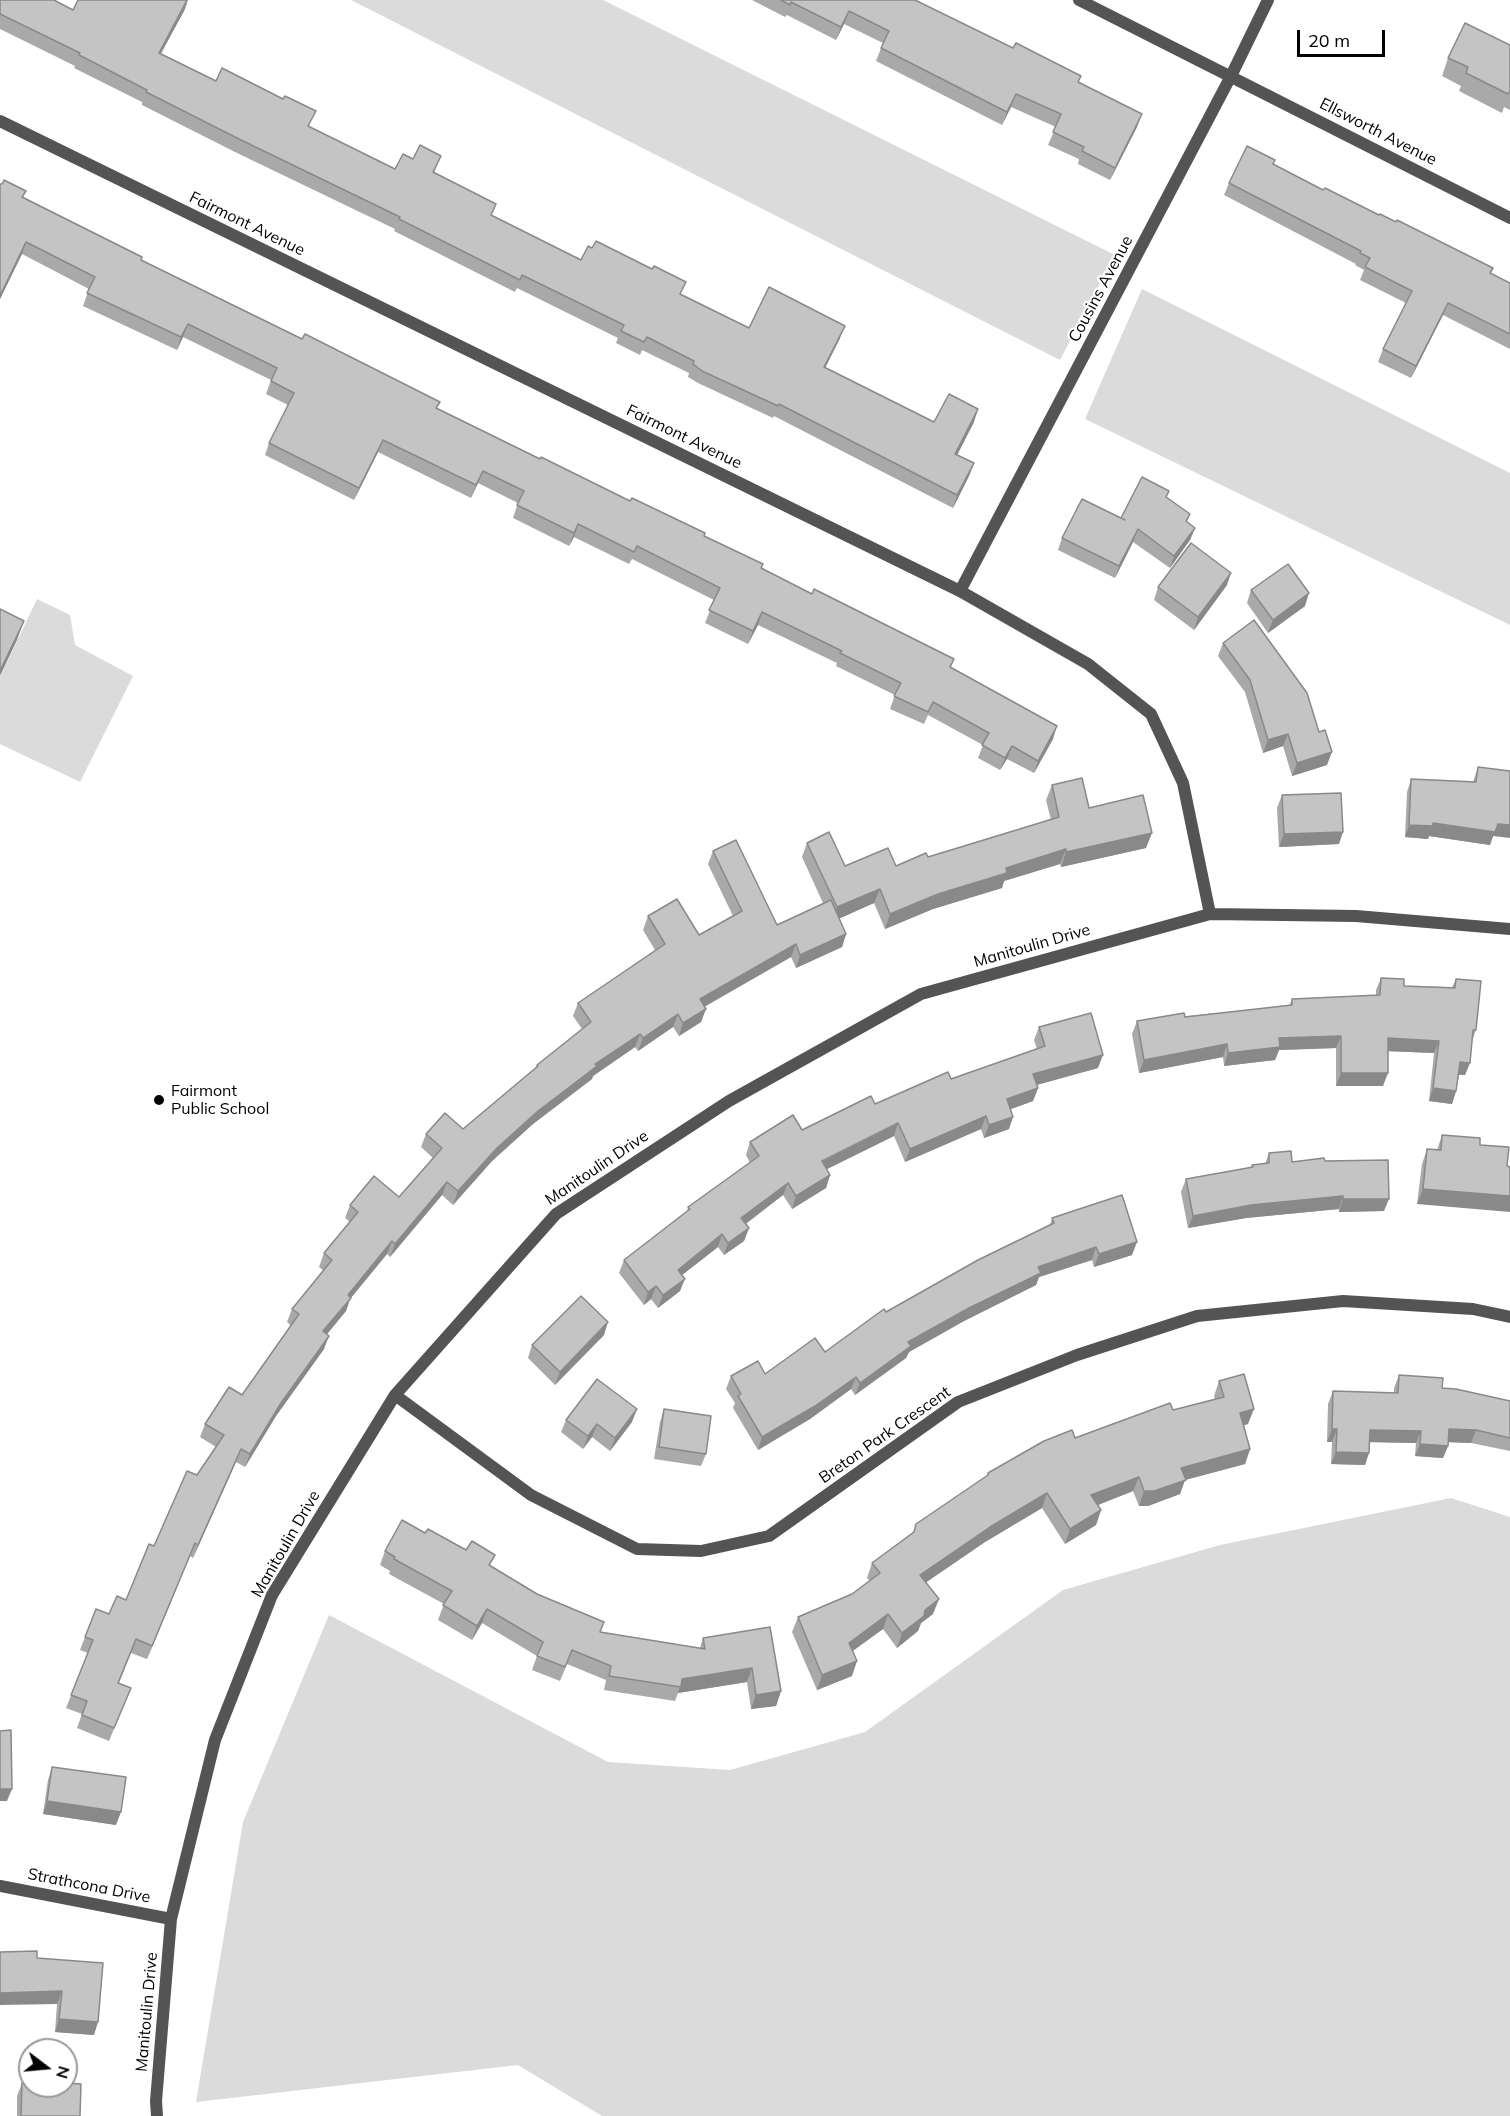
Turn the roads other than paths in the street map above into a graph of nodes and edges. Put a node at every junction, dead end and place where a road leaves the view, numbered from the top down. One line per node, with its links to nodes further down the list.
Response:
1 (1079, 0): 3 (street, Ellsworth Avenue)
2 (1268, 0): 3 (street, Cousins Avenue)
3 (1231, 76): 5 (street, Ellsworth Avenue); 6 (street, Cousins Avenue)
4 (0, 121): 6 (street, Fairmont Avenue)
5 (1510, 218)
6 (960, 591): 7 (street, Fairmont Avenue)
7 (1209, 914): 8 (street, Manitoulin Drive); 10 (street, Manitoulin Drive)
8 (1510, 929)
9 (1510, 1317): 10 (street, Breton Park Crescent)
10 (394, 1395): 12 (street, Manitoulin Drive)
11 (0, 1886): 12 (street, Strathcona Drive)
12 (171, 1919): 13 (street, Manitoulin Drive)
13 (157, 2116)

